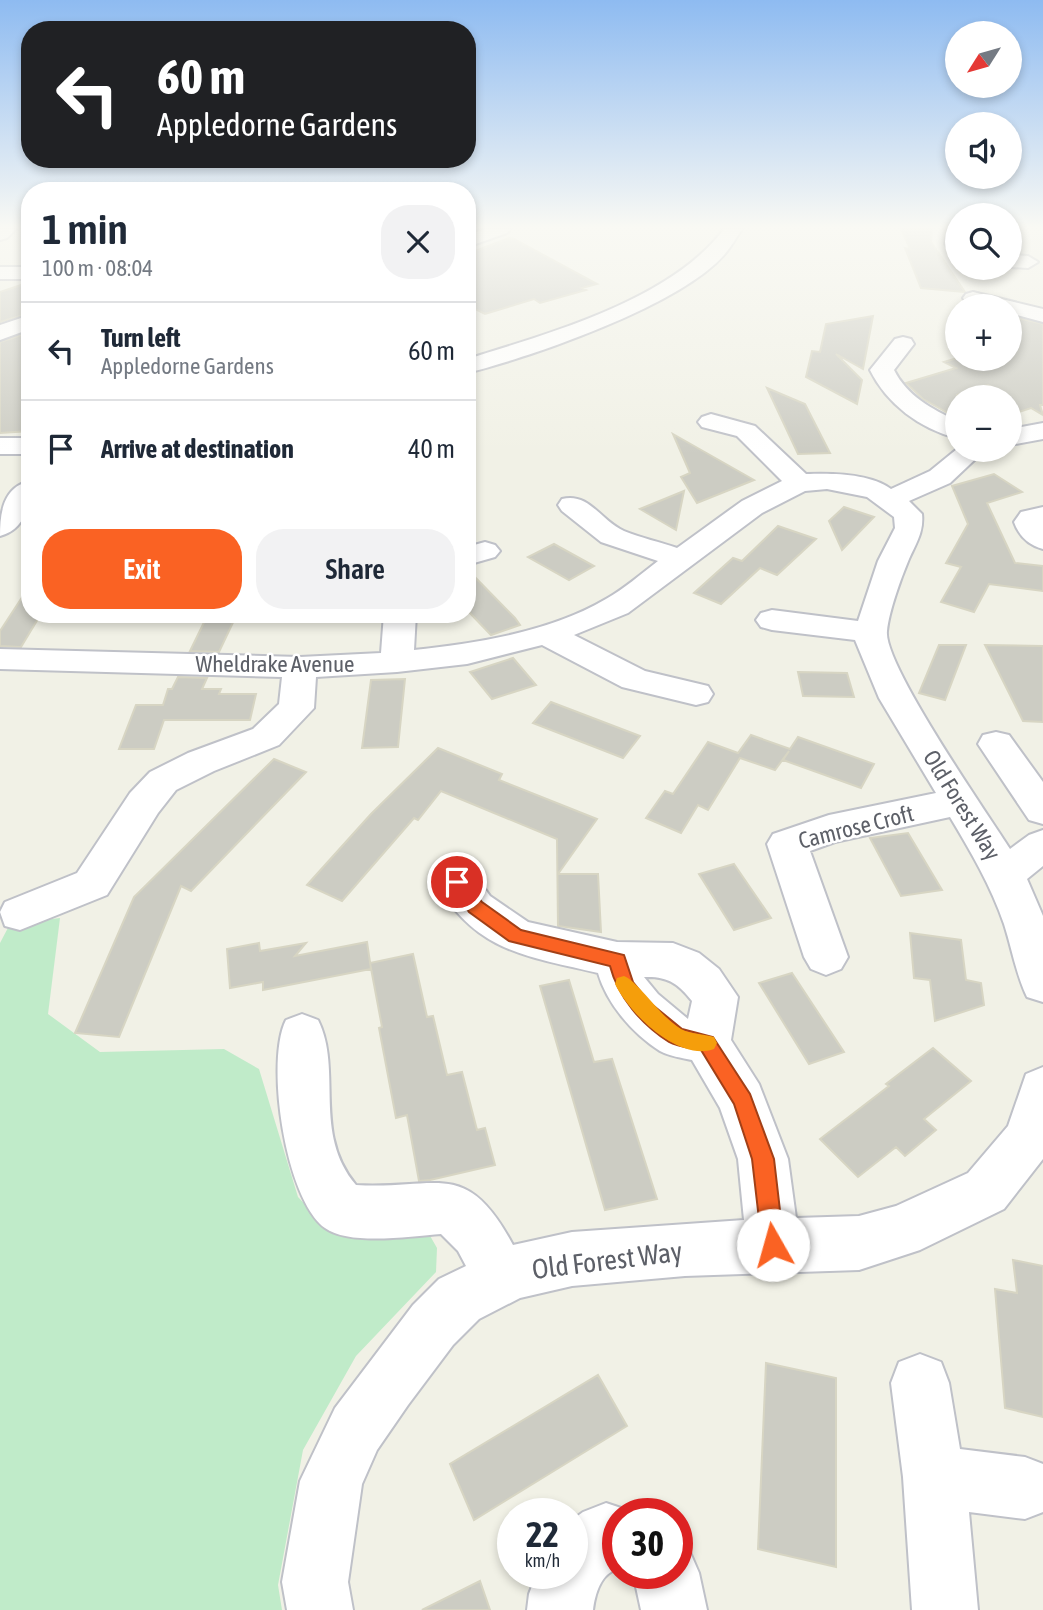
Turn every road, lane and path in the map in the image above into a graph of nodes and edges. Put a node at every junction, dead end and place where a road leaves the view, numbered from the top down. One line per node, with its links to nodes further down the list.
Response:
1 (634, 304): 7 (street)
2 (1022, 310): 3 (street)
3 (1043, 316)
4 (21, 325): 5 (street)
5 (0, 333)
6 (903, 344): 9 (street)
7 (476, 363)
8 (711, 422): 13 (street)
9 (945, 423)
10 (0, 446): 11 (street)
11 (21, 446)
12 (958, 462): 14 (street)
13 (799, 483): 14 (street, Wheldrake Avenue); 20 (street, Wheldrake Avenue)
14 (891, 499): 23 (street)
15 (21, 500): 18 (street)
16 (572, 505): 20 (street)
17 (1043, 515): 19 (street)
18 (0, 527)
19 (1043, 540)
20 (681, 559): 24 (street, Wheldrake Avenue)
21 (772, 620): 23 (street)
22 (399, 623): 26 (street)
23 (870, 632): 30 (street, Old Forest Way)
24 (546, 634): 26 (street, Wheldrake Avenue); 28 (street)
25 (0, 659): 27 (street, Wheldrake Avenue)
26 (397, 662): 27 (street, Wheldrake Avenue)
27 (300, 667): 35 (street)
28 (696, 694)
29 (996, 744): 31 (street)
30 (959, 802): 33 (street, Old Forest Way); 36 (street, Camrose Croft)
31 (1043, 810)
32 (1043, 845): 33 (street)
33 (1005, 874): 38 (street, Old Forest Way)
34 (457, 882): 37 (street)
35 (20, 914)
36 (825, 957)
37 (617, 960): 40 (street); 40 (street)
38 (1043, 984)
39 (302, 1034): 43 (street)
40 (707, 1042): 42 (street)
41 (1043, 1089): 42 (street, Old Forest Way)
42 (773, 1245): 43 (street, Old Forest Way)
43 (500, 1277): 49 (street, Old Forest Way)
44 (920, 1382): 45 (street)
45 (934, 1477): 46 (street); 52 (street)
46 (1025, 1488)
47 (564, 1589): 50 (street)
48 (669, 1589): 51 (street)
49 (320, 1610)
50 (560, 1610)
51 (674, 1610)
52 (945, 1610)

